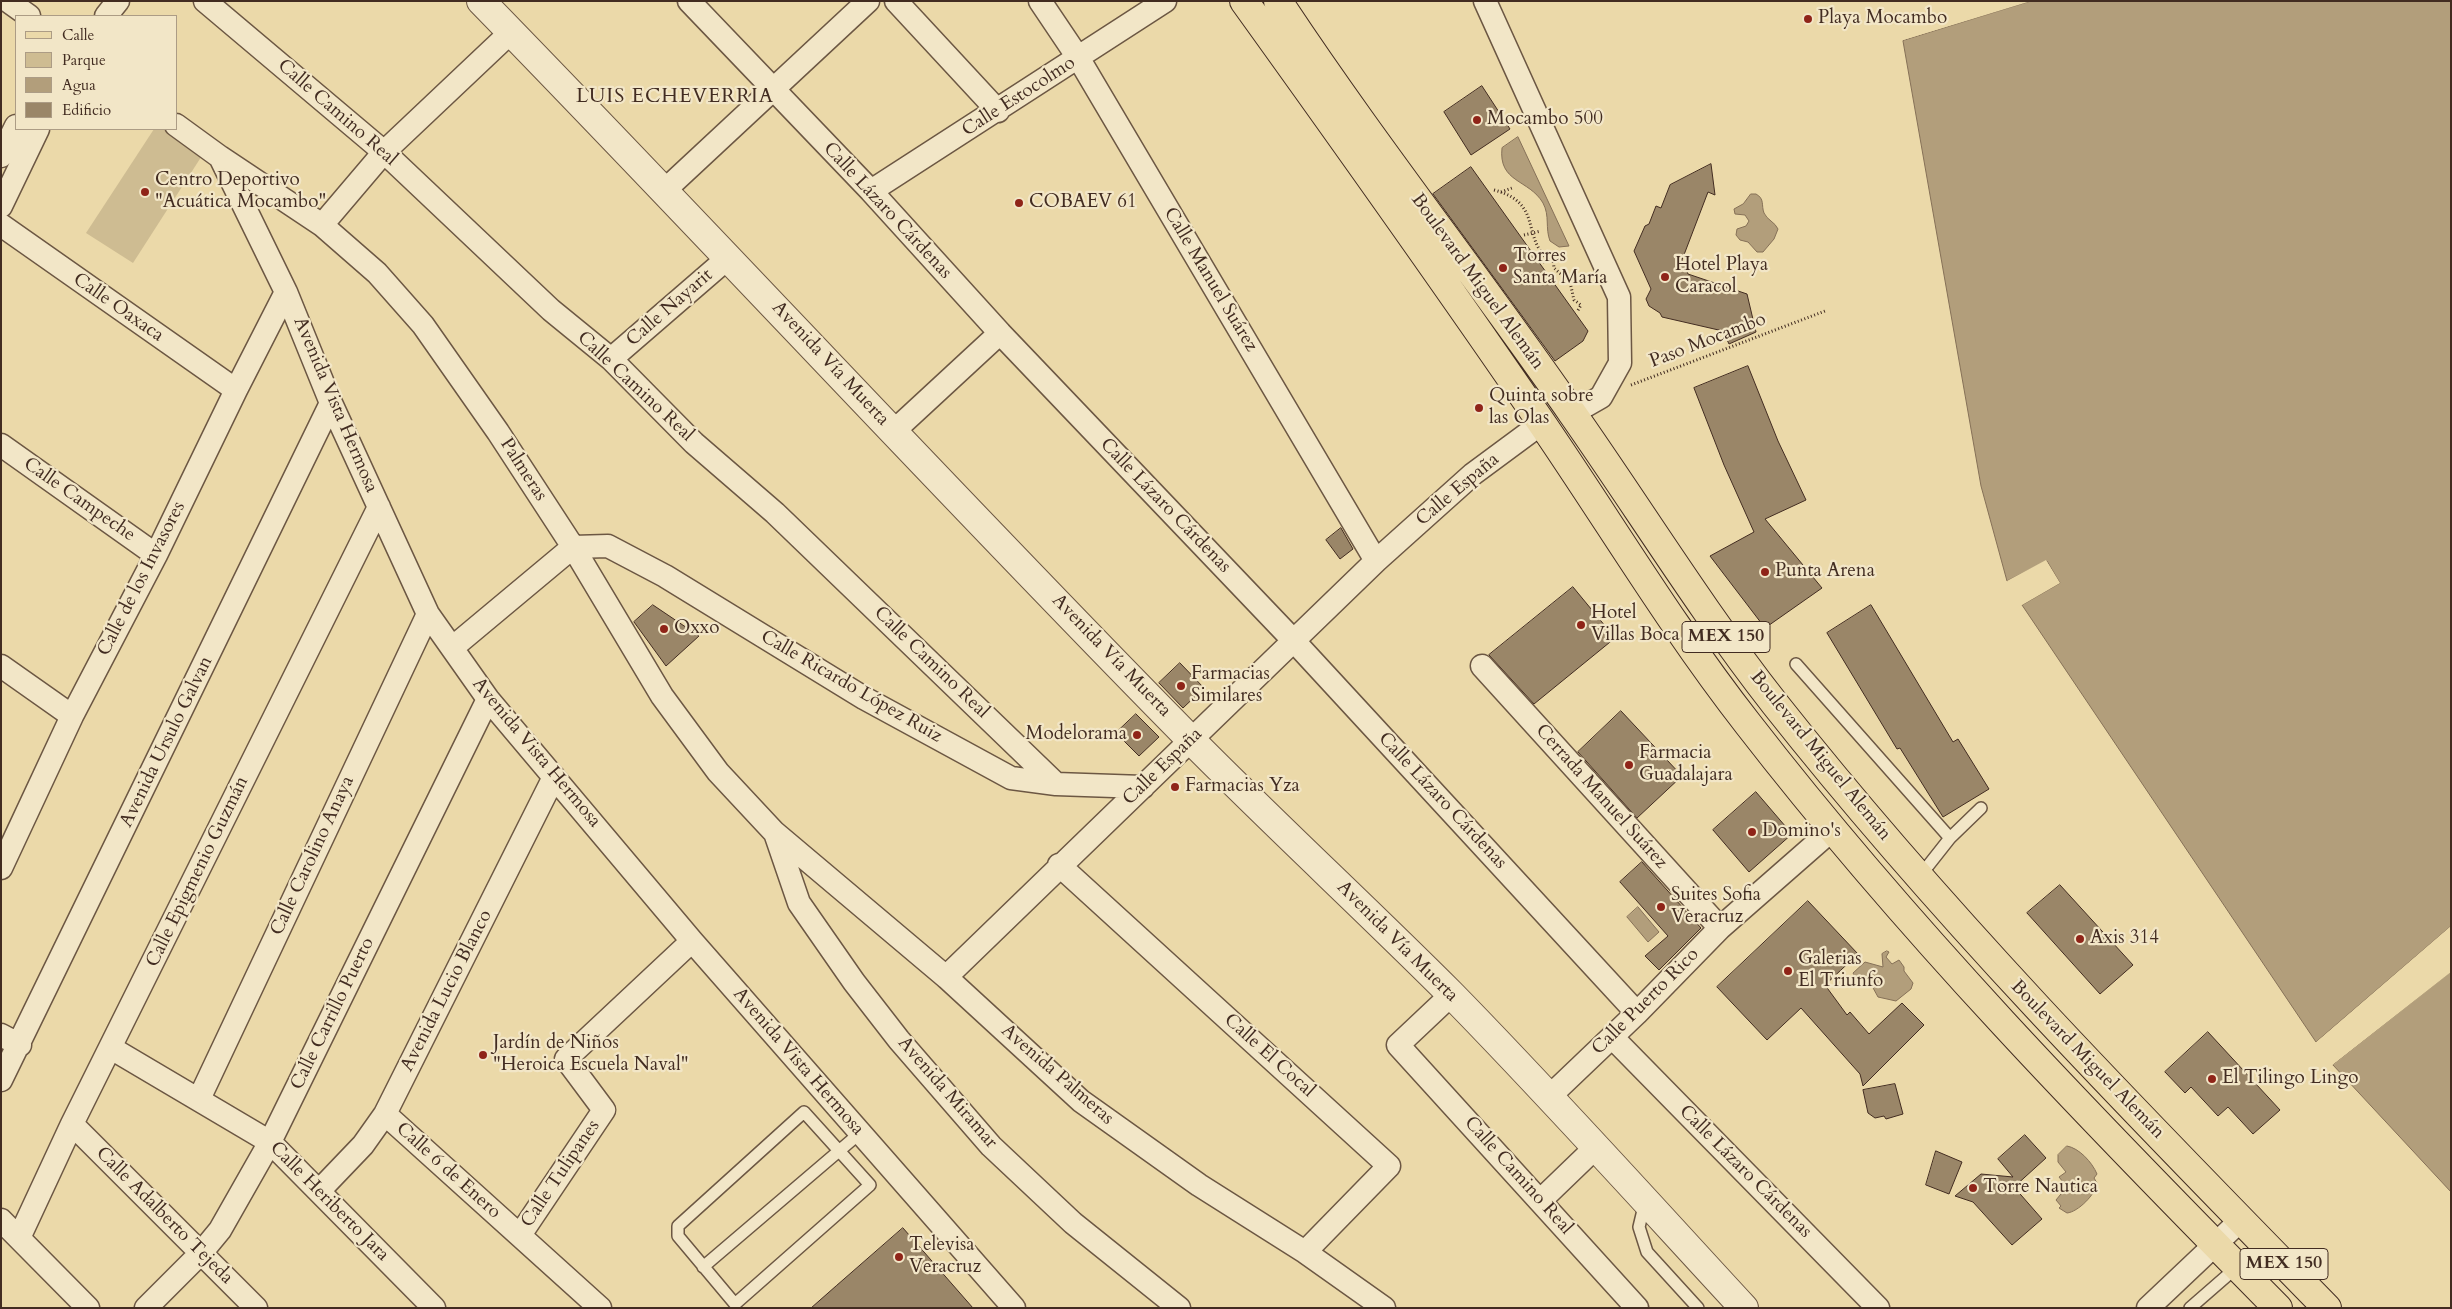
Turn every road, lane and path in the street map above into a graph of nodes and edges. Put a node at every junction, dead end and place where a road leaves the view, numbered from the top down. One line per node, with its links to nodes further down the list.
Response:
1 (8, 1): 13 (street)
2 (118, 1): 14 (street)
3 (205, 1): 22 (street, Calle Camino Real)
4 (481, 1): 15 (street, Avenida Vía Muerta)
5 (689, 1): 17 (street, Calle Lázaro Cárdenas)
6 (868, 1): 17 (street)
7 (896, 1): 18 (street)
8 (1040, 1): 16 (street, Calle Manuel Suárez)
9 (1165, 1): 16 (street, Calle Estocolmo)
10 (1244, 1): 50 (main road, Boulevard Miguel Alemán / MEX 150)
11 (1278, 1): 49 (main road, Boulevard Miguel Alemán / MEX 150)
12 (1485, 1): 47 (street)
13 (27, 15)
14 (107, 15)
15 (511, 32): 22 (street); 26 (street, Avenida Vía Muerta)
16 (1079, 59): 18 (street, Calle Estocolmo); 56 (street, Calle Manuel Suárez)
17 (774, 89): 26 (street); 28 (street, Calle Lázaro Cárdenas)
18 (998, 111): 28 (street, Calle Estocolmo)
19 (178, 126): 24 (street, Avenida Vista Hermosa)
20 (15, 128): 23 (street)
21 (38, 130): 30 (street)
22 (384, 152): 32 (street); 45 (street, Calle Camino Real)
23 (1, 156)
24 (220, 157): 32 (street, Palmeras); 41 (street, Avenida Vista Hermosa)
25 (1512, 188): 29 (path)
26 (665, 190): 37 (street, Avenida Vía Muerta)
27 (1494, 190): 29 (path)
28 (870, 191): 44 (street, Calle Lázaro Cárdenas)
29 (1500, 192): 34 (path)
30 (1, 206)
31 (1, 225): 46 (street, Calle Oaxaca)
32 (322, 225): 54 (street, Palmeras)
33 (1541, 231): 34 (path)
34 (1533, 233): 35 (path); 39 (path)
35 (1524, 236)
36 (1554, 254): 38 (path)
37 (729, 257): 45 (street, Calle Nayarit); 51 (street, Avenida Vía Muerta)
38 (1553, 259): 39 (path); 43 (path)
39 (1548, 260): 40 (path)
40 (1543, 262)
41 (286, 292): 46 (street, Calle de los Invasores); 48 (street, Avenida Vista Hermosa)
42 (1825, 311): 47 (path, Paso Mocambo)
43 (1577, 312)
44 (1000, 334): 51 (street); 58 (street, Calle Lázaro Cárdenas)
45 (611, 359): 67 (street, Calle Camino Real)
46 (236, 390): 55 (street, Calle de los Invasores)
47 (1600, 397): 49 (street)
48 (331, 403): 53 (street, Avenida Vista Hermosa); 82 (street, Avenida Ursulo Galvan)
49 (1572, 413): 75 (main road, Boulevard Miguel Alemán / MEX 150)
50 (1542, 423): 56 (street, Calle España); 70 (main road, Boulevard Miguel Alemán / MEX 150)
51 (894, 431): 65 (street, Avenida Vía Muerta)
52 (1, 445): 55 (street, Calle Campeche)
53 (379, 507): 57 (street, Avenida Vista Hermosa); 83 (street, Calle Epigmenio Guzmán)
54 (573, 547): 59 (street); 67 (street, Calle Ricardo López Ruiz); 71 (street, Palmeras)
55 (156, 555): 64 (street, Calle de los Invasores)
56 (1376, 561): 58 (street, Calle España)
57 (428, 614): 59 (street, Avenida Vista Hermosa); 86 (street, Calle Carolino Anaya)
58 (1294, 640): 65 (street, Calle España); 80 (street, Calle Lázaro Cárdenas)
59 (452, 648): 63 (street, Avenida Vista Hermosa)
60 (1796, 664): 72 (lane)
61 (1, 666): 64 (street)
62 (1482, 666): 76 (street, Cerrada Manuel Suárez)
63 (488, 699): 66 (street, Avenida Vista Hermosa); 90 (street, Calle Carrillo Puerto)
64 (72, 716): 74 (street, Calle de los Invasores)
65 (1191, 740): 68 (street, Calle España); 79 (street, Avenida Vía Muerta)
66 (554, 777): 77 (street, Avenida Vista Hermosa); 87 (street, Avenida Lucio Blanco)
67 (1056, 784): 68 (street, Calle Ricardo López Ruiz)
68 (1143, 786): 73 (street, Calle España)
69 (1981, 808): 72 (lane)
70 (1833, 829): 76 (street, Calle Puerto Rico); 100 (main road, Boulevard Miguel Alemán / MEX 150)
71 (774, 832): 78 (street, Avenida Palmeras); 111 (street, Avenida Miramar)
72 (1950, 838): 75 (lane)
73 (1059, 865): 78 (street, Calle España); 101 (street, Calle El Cocal)
74 (1, 868)
75 (1920, 876): 97 (main road, Boulevard Miguel Alemán / MEX 150)
76 (1720, 928): 80 (street, Calle Puerto Rico)
77 (692, 942): 89 (street, Avenida Vista Hermosa); 98 (street, Calle Tulipanes)
78 (946, 977): 101 (street, Avenida Palmeras)
79 (1451, 995): 85 (street, Avenida Vía Muerta); 94 (street, Calle Camino Real)
80 (1637, 1013): 81 (street, Calle Puerto Rico)
81 (1612, 1037): 85 (street, Calle Puerto Rico); 116 (street, Calle Lázaro Cárdenas)
82 (10, 1040): 84 (street, Avenida Ursulo Galvan)
83 (111, 1048): 86 (street, Calle Heriberto Jara); 88 (street, Calle Epigmenio Guzmán)
84 (1, 1080)
85 (1549, 1097): 91 (street, Avenida Vía Muerta)
86 (199, 1099): 90 (street, Calle Heriberto Jara)
87 (385, 1114): 93 (street, Avenida Lucio Blanco); 98 (street, Calle 6 de Enero)
88 (72, 1124): 99 (street, Calle Epigmenio Guzmán); 102 (street, Calle Adalberto Tejeda)
89 (860, 1133): 92 (lane); 110 (street, Avenida Vista Hermosa)
90 (270, 1142): 93 (street, Calle Heriberto Jara); 102 (street, Calle Carrillo Puerto)
91 (1596, 1147): 94 (street); 95 (street, Avenida Vía Muerta)
92 (840, 1150): 103 (lane); 103 (lane); 103 (lane)
93 (319, 1191): 108 (street, Calle Heriberto Jara)
94 (1541, 1200): 113 (street, Calle Camino Real)
95 (1645, 1201): 114 (lane); 115 (street, Avenida Vía Muerta)
96 (1, 1220): 99 (street)
97 (2241, 1220): 100 (street); 120 (main road, Boulevard Miguel Alemán / MEX 150)
98 (520, 1235): 109 (street, Calle 6 de Enero)
99 (19, 1238): 105 (street)
100 (2216, 1244): 104 (main road, Boulevard Miguel Alemán / MEX 150); 117 (street)
101 (1305, 1252): 112 (street, Avenida Palmeras)
102 (201, 1253): 106 (street, Calle Carrillo Puerto); 107 (street, Calle Adalberto Tejeda)
103 (703, 1267)
104 (2237, 1267): 118 (lane); 119 (main road, Boulevard Miguel Alemán / MEX 150)
105 (88, 1308)
106 (146, 1308)
107 (256, 1308)
108 (434, 1308)
109 (600, 1308)
110 (1014, 1308)
111 (1178, 1308)
112 (1384, 1308)
113 (1637, 1308)
114 (1698, 1308)
115 (1744, 1308)
116 (1878, 1308)
117 (2148, 1308)
118 (2190, 1308)
119 (2278, 1308)
120 (2327, 1308)

